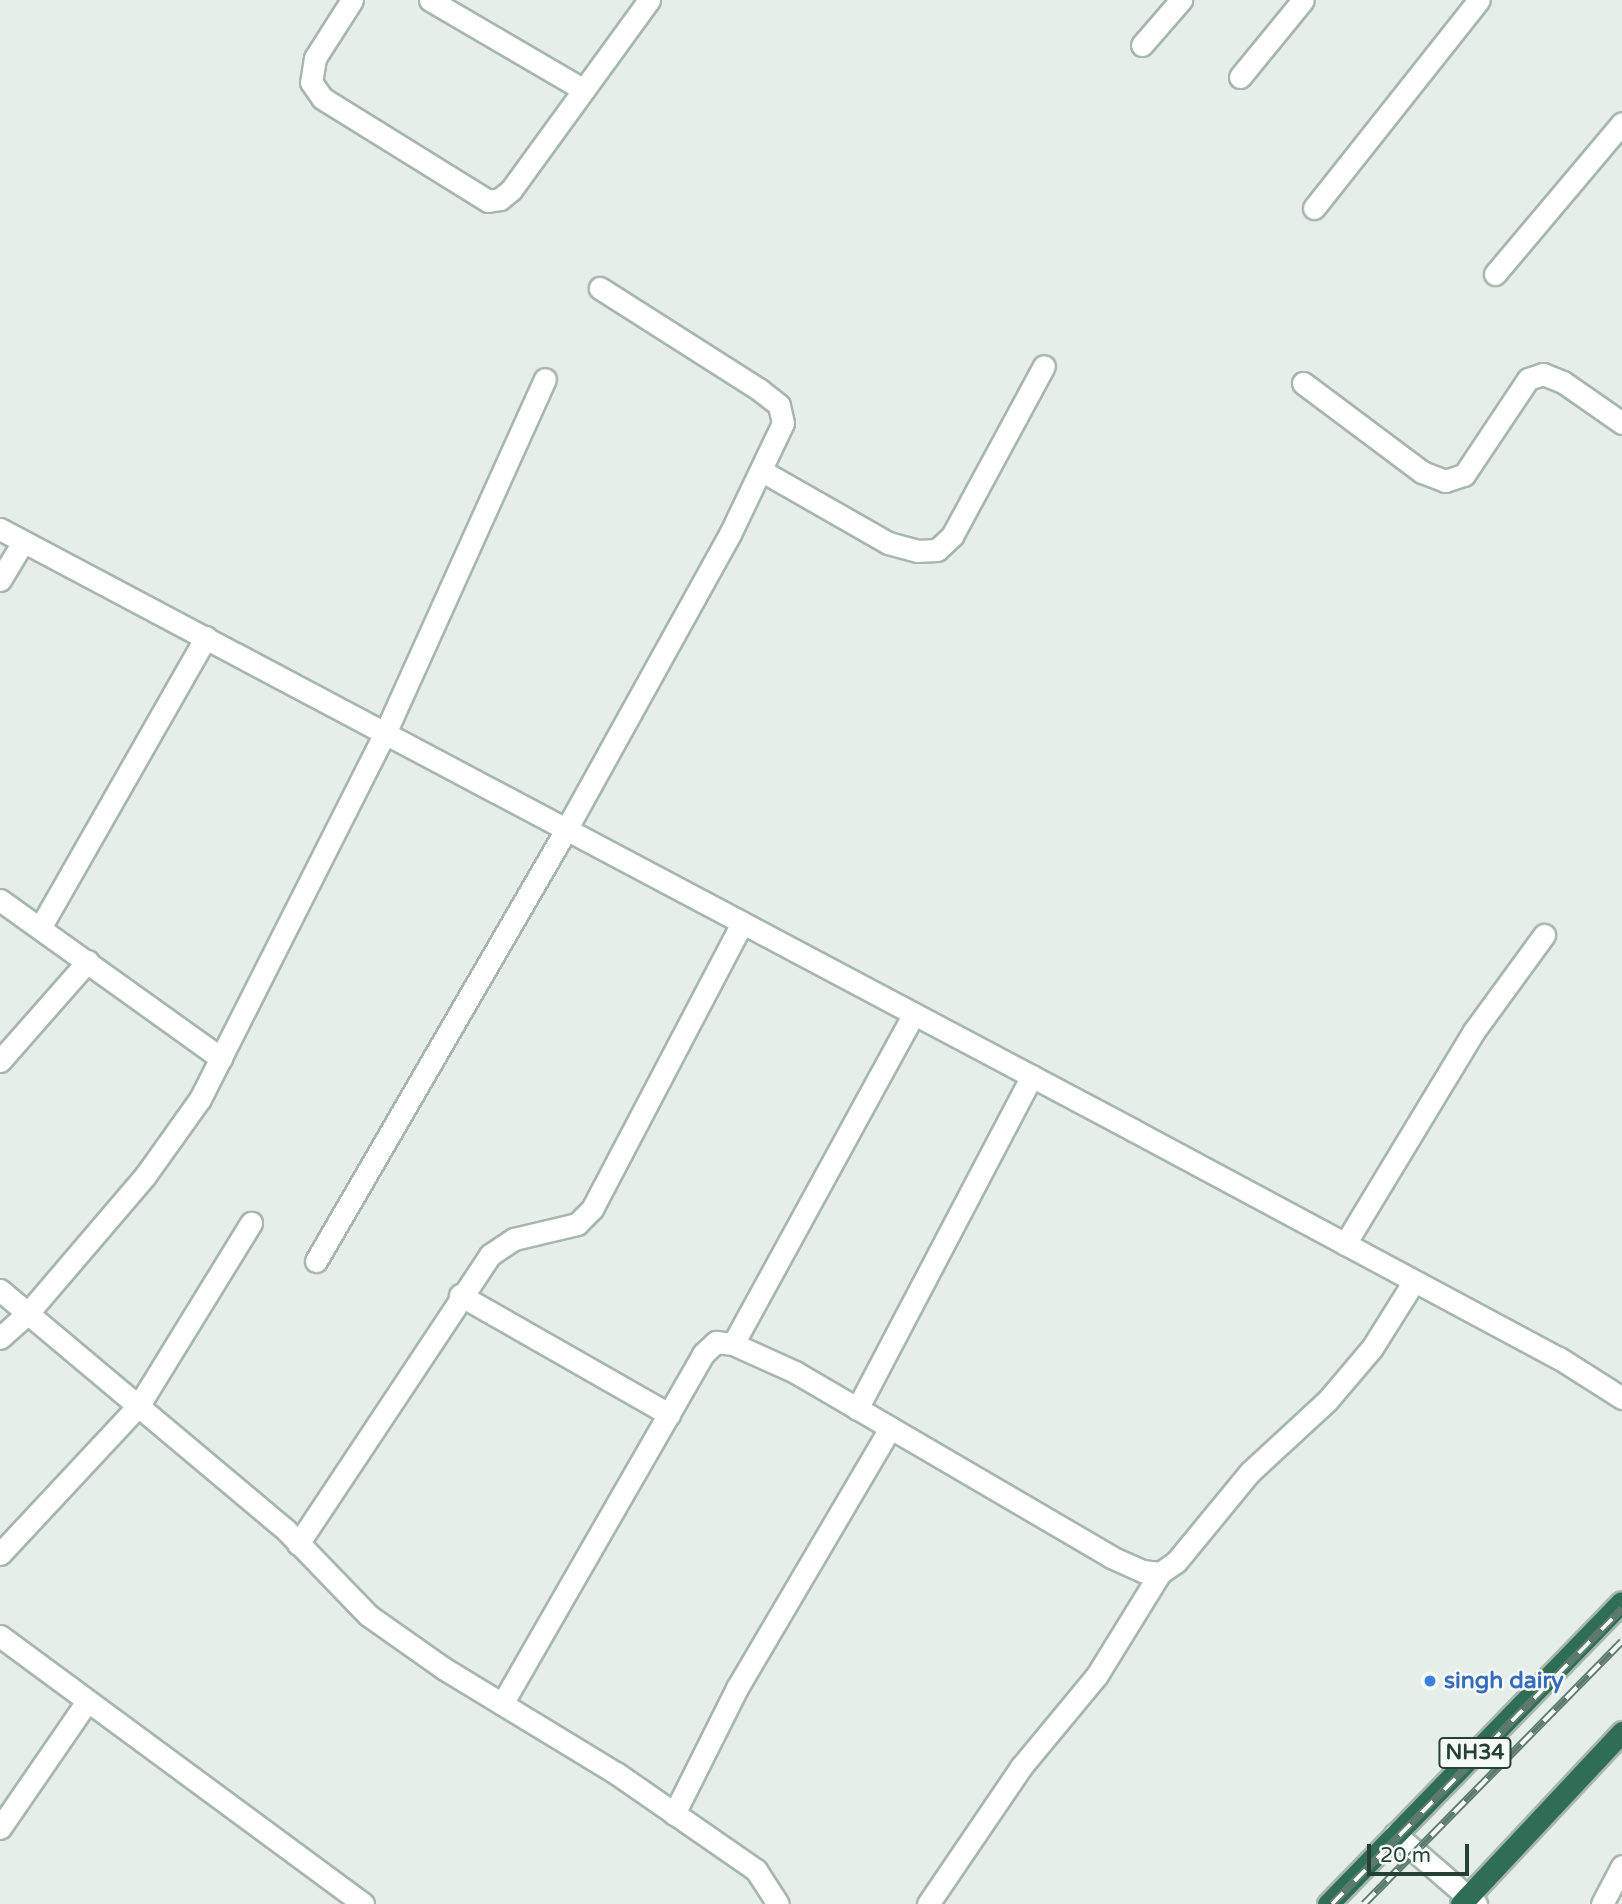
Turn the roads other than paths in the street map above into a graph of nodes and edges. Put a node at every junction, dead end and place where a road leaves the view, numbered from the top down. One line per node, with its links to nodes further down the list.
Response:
1 (352, 0): 9 (street)
2 (430, 0): 9 (street)
3 (649, 0): 9 (street)
4 (1181, 0): 7 (street)
5 (1303, 0): 8 (street)
6 (1479, 0): 11 (street)
7 (1142, 45)
8 (1240, 77)
9 (584, 90)
10 (1622, 123): 12 (street)
11 (1314, 208)
12 (1495, 274)
13 (600, 288): 18 (street)
14 (1044, 366): 18 (street)
15 (545, 379): 23 (street)
16 (1303, 383): 17 (street)
17 (1622, 423)
18 (762, 471): 24 (street)
19 (0, 529): 20 (street)
20 (23, 542): 21 (street); 22 (street)
21 (0, 580)
22 (206, 637): 23 (street); 27 (street)
23 (386, 731): 24 (street); 31 (street)
24 (567, 828): 26 (street); 36 (street)
25 (0, 900): 27 (street)
26 (742, 923): 30 (street); 39 (street)
27 (40, 928): 29 (street)
28 (1544, 936): 35 (street)
29 (88, 961): 31 (street); 32 (street)
30 (914, 1014): 33 (street); 42 (street)
31 (222, 1058): 40 (street)
32 (0, 1060)
33 (1032, 1076): 35 (street); 45 (street)
34 (251, 1223): 44 (street)
35 (1345, 1244): 37 (street)
36 (316, 1261)
37 (1414, 1281): 43 (street); 50 (street)
38 (0, 1290): 40 (street)
39 (460, 1295): 46 (street); 48 (street)
40 (28, 1313): 41 (street); 44 (street)
41 (0, 1338)
42 (733, 1344): 45 (street); 46 (street)
43 (1622, 1398)
44 (139, 1405): 48 (street); 49 (street)
45 (857, 1409): 47 (street)
46 (669, 1414): 54 (street)
47 (890, 1428): 50 (street); 56 (street)
48 (298, 1544): 54 (street)
49 (0, 1554)
50 (1160, 1573): 63 (street)
51 (1622, 1602): 58 (highway, NH34)
52 (0, 1636): 53 (street)
53 (86, 1703): 57 (street); 61 (street)
54 (502, 1704): 56 (street)
55 (1622, 1732): 60 (highway)
56 (674, 1814): 62 (street)
57 (0, 1828)
58 (1395, 1835): 60 (street); 64 (highway, NH34)
59 (1622, 1866): 65 (street)
60 (1468, 1902)
61 (363, 1904)
62 (778, 1904)
63 (928, 1904)
64 (1328, 1904)
65 (1602, 1904)

